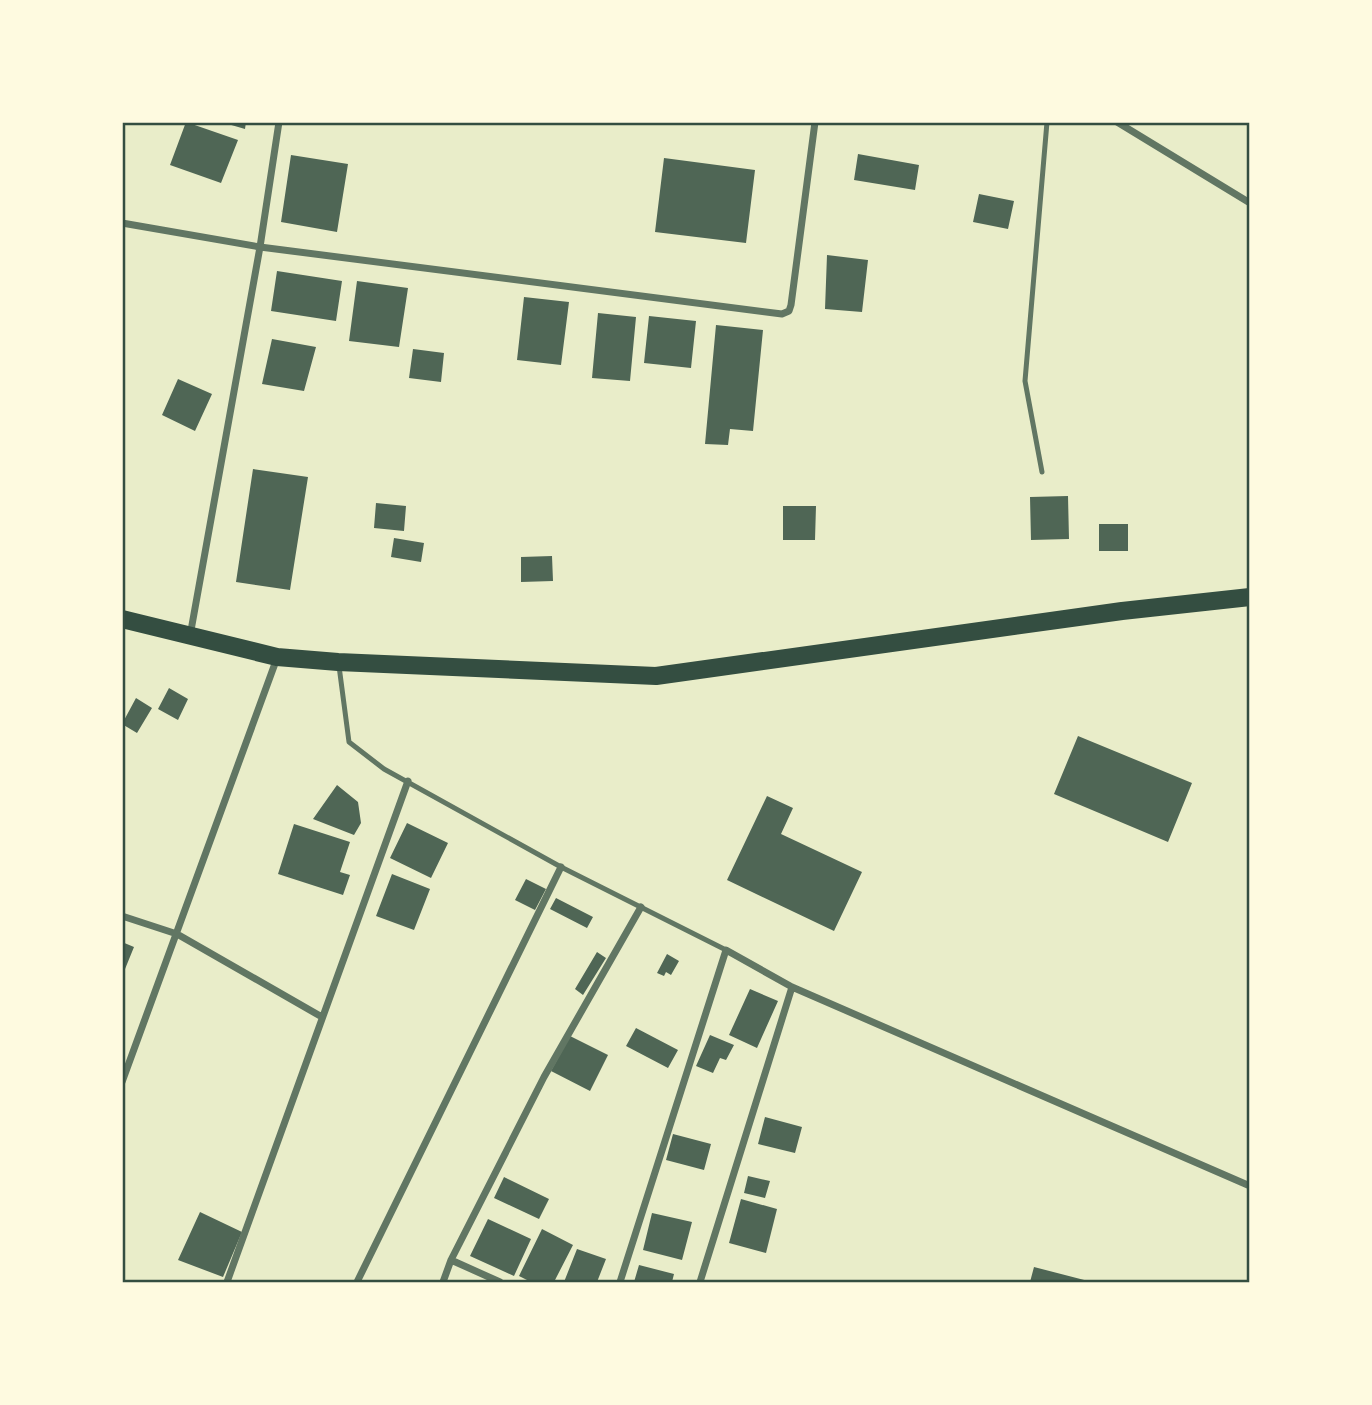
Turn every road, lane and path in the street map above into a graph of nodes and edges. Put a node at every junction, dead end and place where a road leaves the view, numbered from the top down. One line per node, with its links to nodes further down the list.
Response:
1 (279, 122): 7 (street)
2 (815, 122): 7 (street)
3 (1047, 122): 8 (lane)
4 (1117, 122): 5 (street)
5 (1250, 203)
6 (122, 223): 7 (street)
7 (260, 247): 11 (street)
8 (1042, 472)
9 (1250, 597): 13 (main road)
10 (122, 619): 11 (main road)
11 (190, 636): 12 (main road)
12 (277, 657): 13 (main road); 18 (street)
13 (338, 663): 14 (lane)
14 (408, 781): 15 (lane); 21 (street)
15 (561, 867): 16 (lane); 26 (street)
16 (641, 907): 19 (lane); 24 (street)
17 (122, 916): 18 (street)
18 (177, 934): 21 (street); 22 (street)
19 (726, 950): 20 (street); 29 (street)
20 (792, 987): 23 (street); 30 (street)
21 (322, 1017): 25 (street)
22 (122, 1082)
23 (1250, 1186)
24 (451, 1260): 27 (street); 28 (street)
25 (227, 1283)
26 (357, 1283)
27 (443, 1283)
28 (500, 1283)
29 (620, 1283)
30 (700, 1283)

